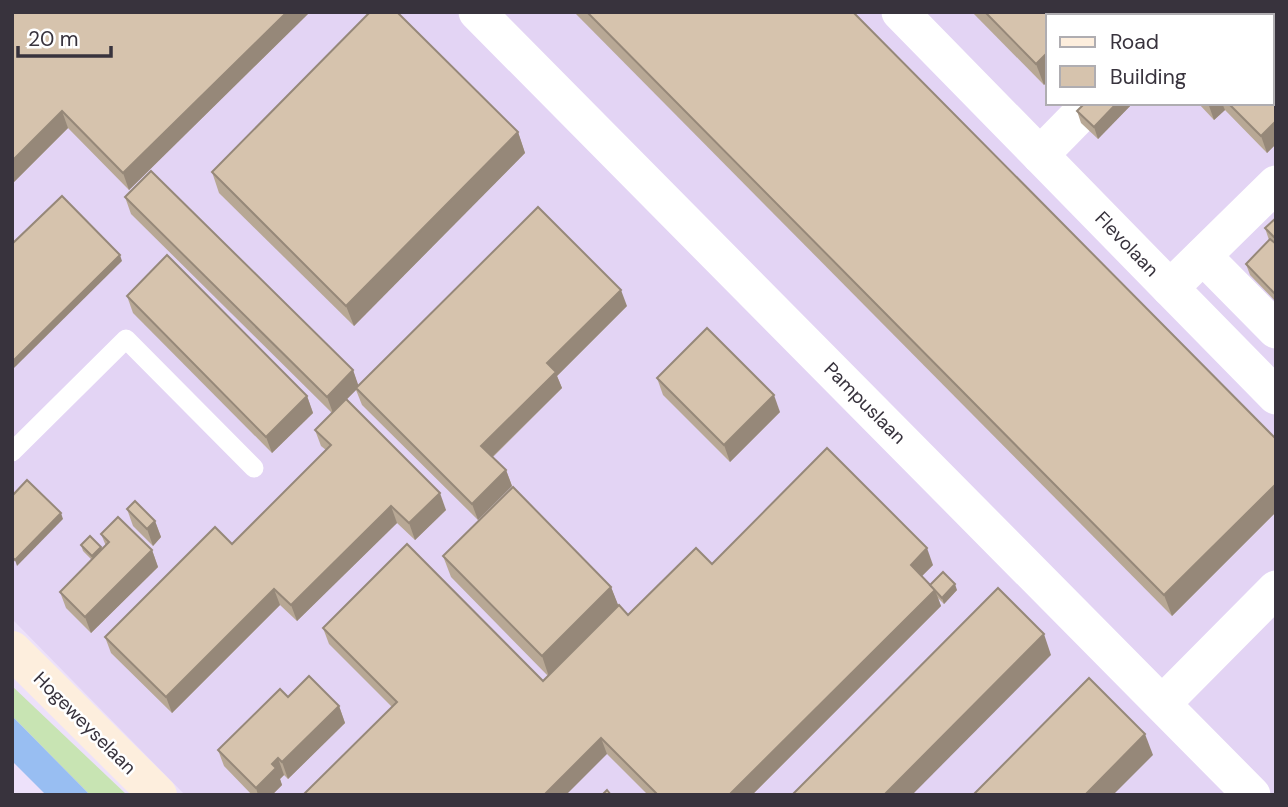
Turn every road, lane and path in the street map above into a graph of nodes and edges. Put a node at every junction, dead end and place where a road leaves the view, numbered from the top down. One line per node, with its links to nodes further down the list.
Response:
1 (477, 12): 14 (street, Pampuslaan)
2 (900, 12): 4 (street, Flevolaan)
3 (1089, 105): 4 (street)
4 (1040, 155): 7 (street, Flevolaan)
5 (1276, 184): 6 (street, Flevolaan)
6 (1203, 256): 7 (street, Flevolaan); 8 (street)
7 (1170, 288): 9 (street)
8 (1276, 330)
9 (1276, 396)
10 (12, 452): 11 (lane)
11 (254, 468)
12 (1276, 589): 14 (street)
13 (12, 650): 15 (main road, Hogeweyselaan)
14 (1163, 703): 16 (street, Pampuslaan)
15 (158, 795)
16 (1252, 795)

